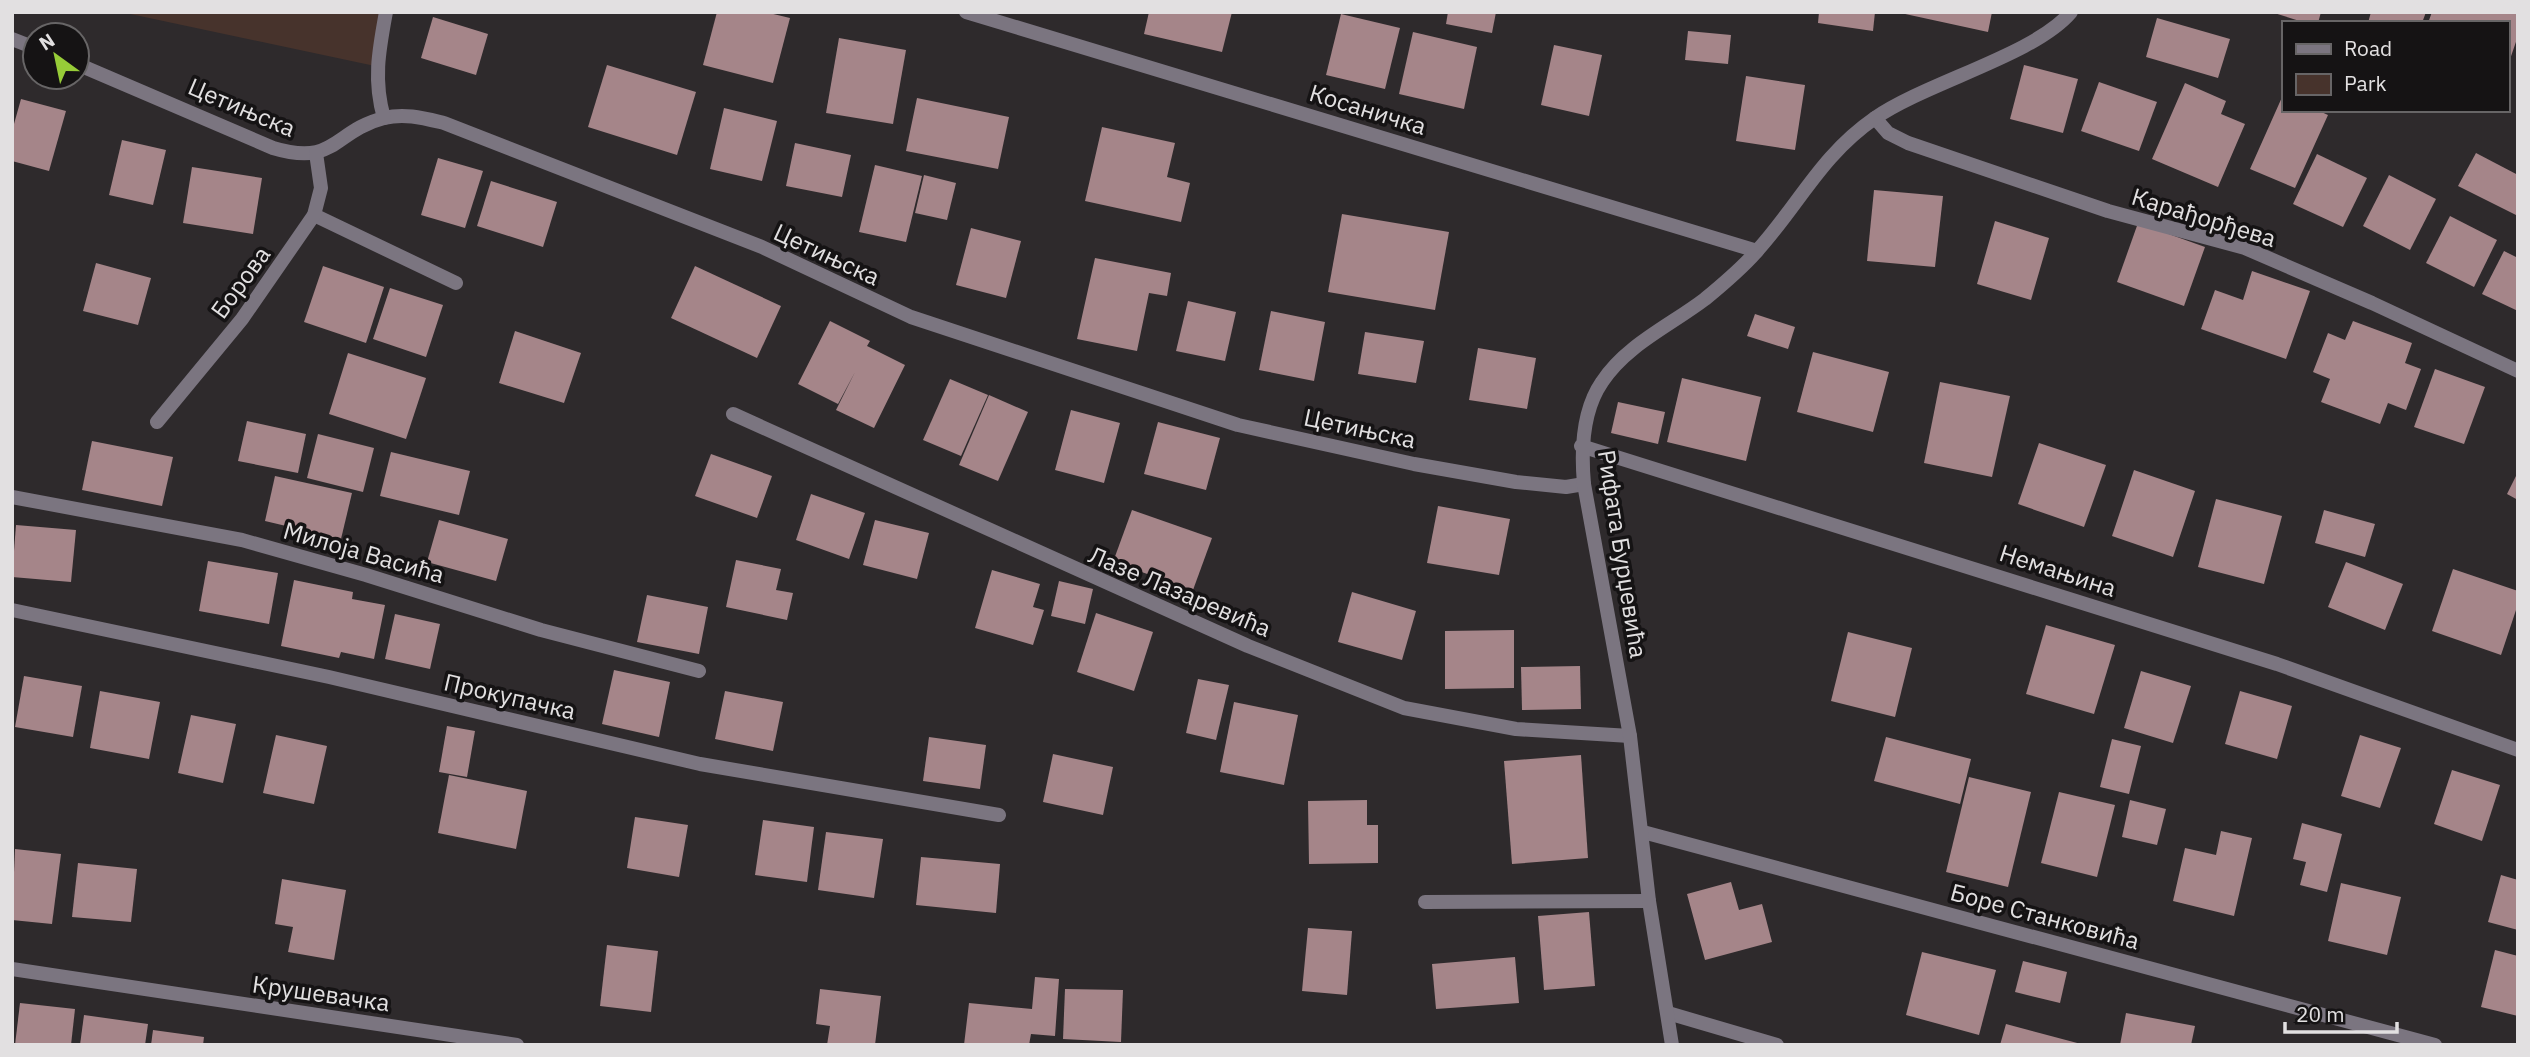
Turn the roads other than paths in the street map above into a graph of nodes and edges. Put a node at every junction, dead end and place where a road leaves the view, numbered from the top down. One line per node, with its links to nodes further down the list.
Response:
1 (386, 12): 5 (street)
2 (966, 12): 9 (street, Косаничка)
3 (2071, 12): 6 (street, Рифата Бурџевића)
4 (91, 70): 7 (street, Цетињска)
5 (384, 118): 7 (street, Цетињска); 15 (street, Цетињска)
6 (1875, 118): 9 (street, Рифата Бурџевића); 11 (street, Карађорђева)
7 (316, 153): 8 (street, Борова)
8 (314, 215): 10 (street); 13 (street, Борова)
9 (1757, 251): 14 (street, Рифата Бурџевића)
10 (456, 283)
11 (2518, 371)
12 (733, 414): 19 (street, Лазе Лазаревића)
13 (157, 422)
14 (1581, 446): 15 (street, Рифата Бурџевића); 20 (street, Немањина)
15 (1584, 484): 19 (street, Рифата Бурџевића)
16 (12, 496): 18 (street, Милоја Васића)
17 (12, 610): 21 (street, Прокупачка)
18 (699, 671)
19 (1630, 736): 22 (street, Рифата Бурџевића)
20 (2518, 750)
21 (999, 815)
22 (1643, 832): 23 (street, Рифата Бурџевића); 30 (street, Боре Станковића)
23 (1649, 901): 24 (street); 26 (street, Рифата Бурџевића)
24 (1425, 902)
25 (12, 969): 27 (street, Крушевачка)
26 (1668, 1013): 28 (street, Рифата Бурџевића); 29 (street)
27 (517, 1045)
28 (1672, 1045)
29 (1777, 1045)
30 (2435, 1045)

